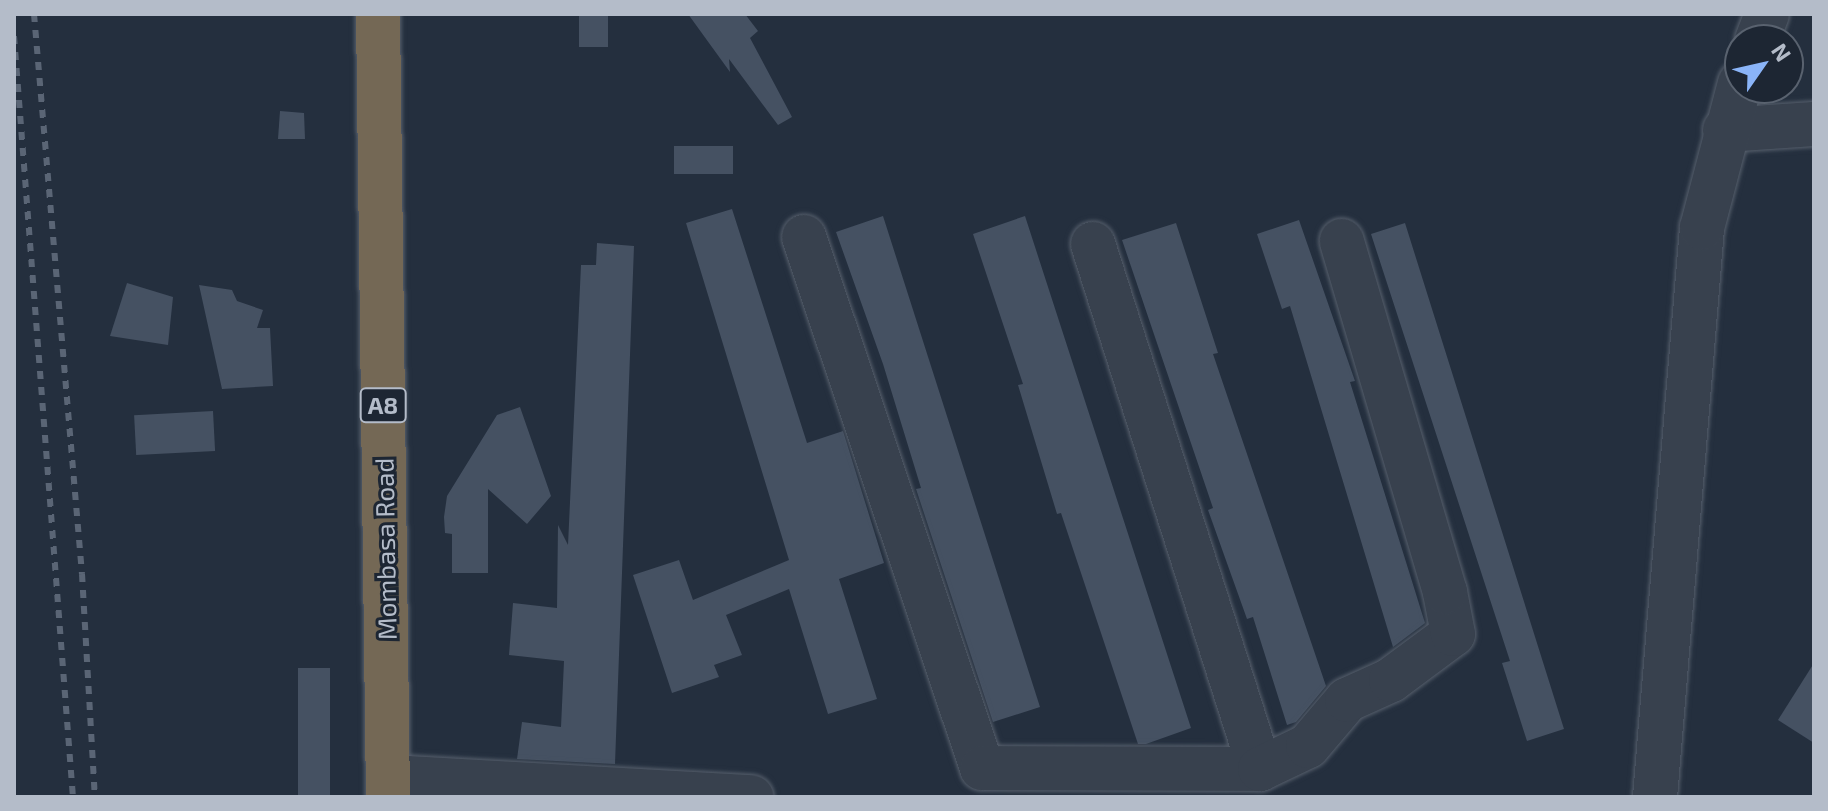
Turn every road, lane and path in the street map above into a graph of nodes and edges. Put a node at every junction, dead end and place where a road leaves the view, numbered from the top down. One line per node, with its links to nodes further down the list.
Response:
1 (378, 14): 10 (highway, Mombasa Road / A8)
2 (1733, 104): 4 (street)
3 (1814, 124): 4 (street)
4 (1725, 130): 12 (street)
5 (804, 237): 9 (street)
6 (1342, 241): 8 (street)
7 (1093, 244): 8 (street)
8 (1260, 769): 9 (street)
9 (1159, 783)
10 (388, 787): 11 (street)
11 (751, 797)
12 (1655, 797)

